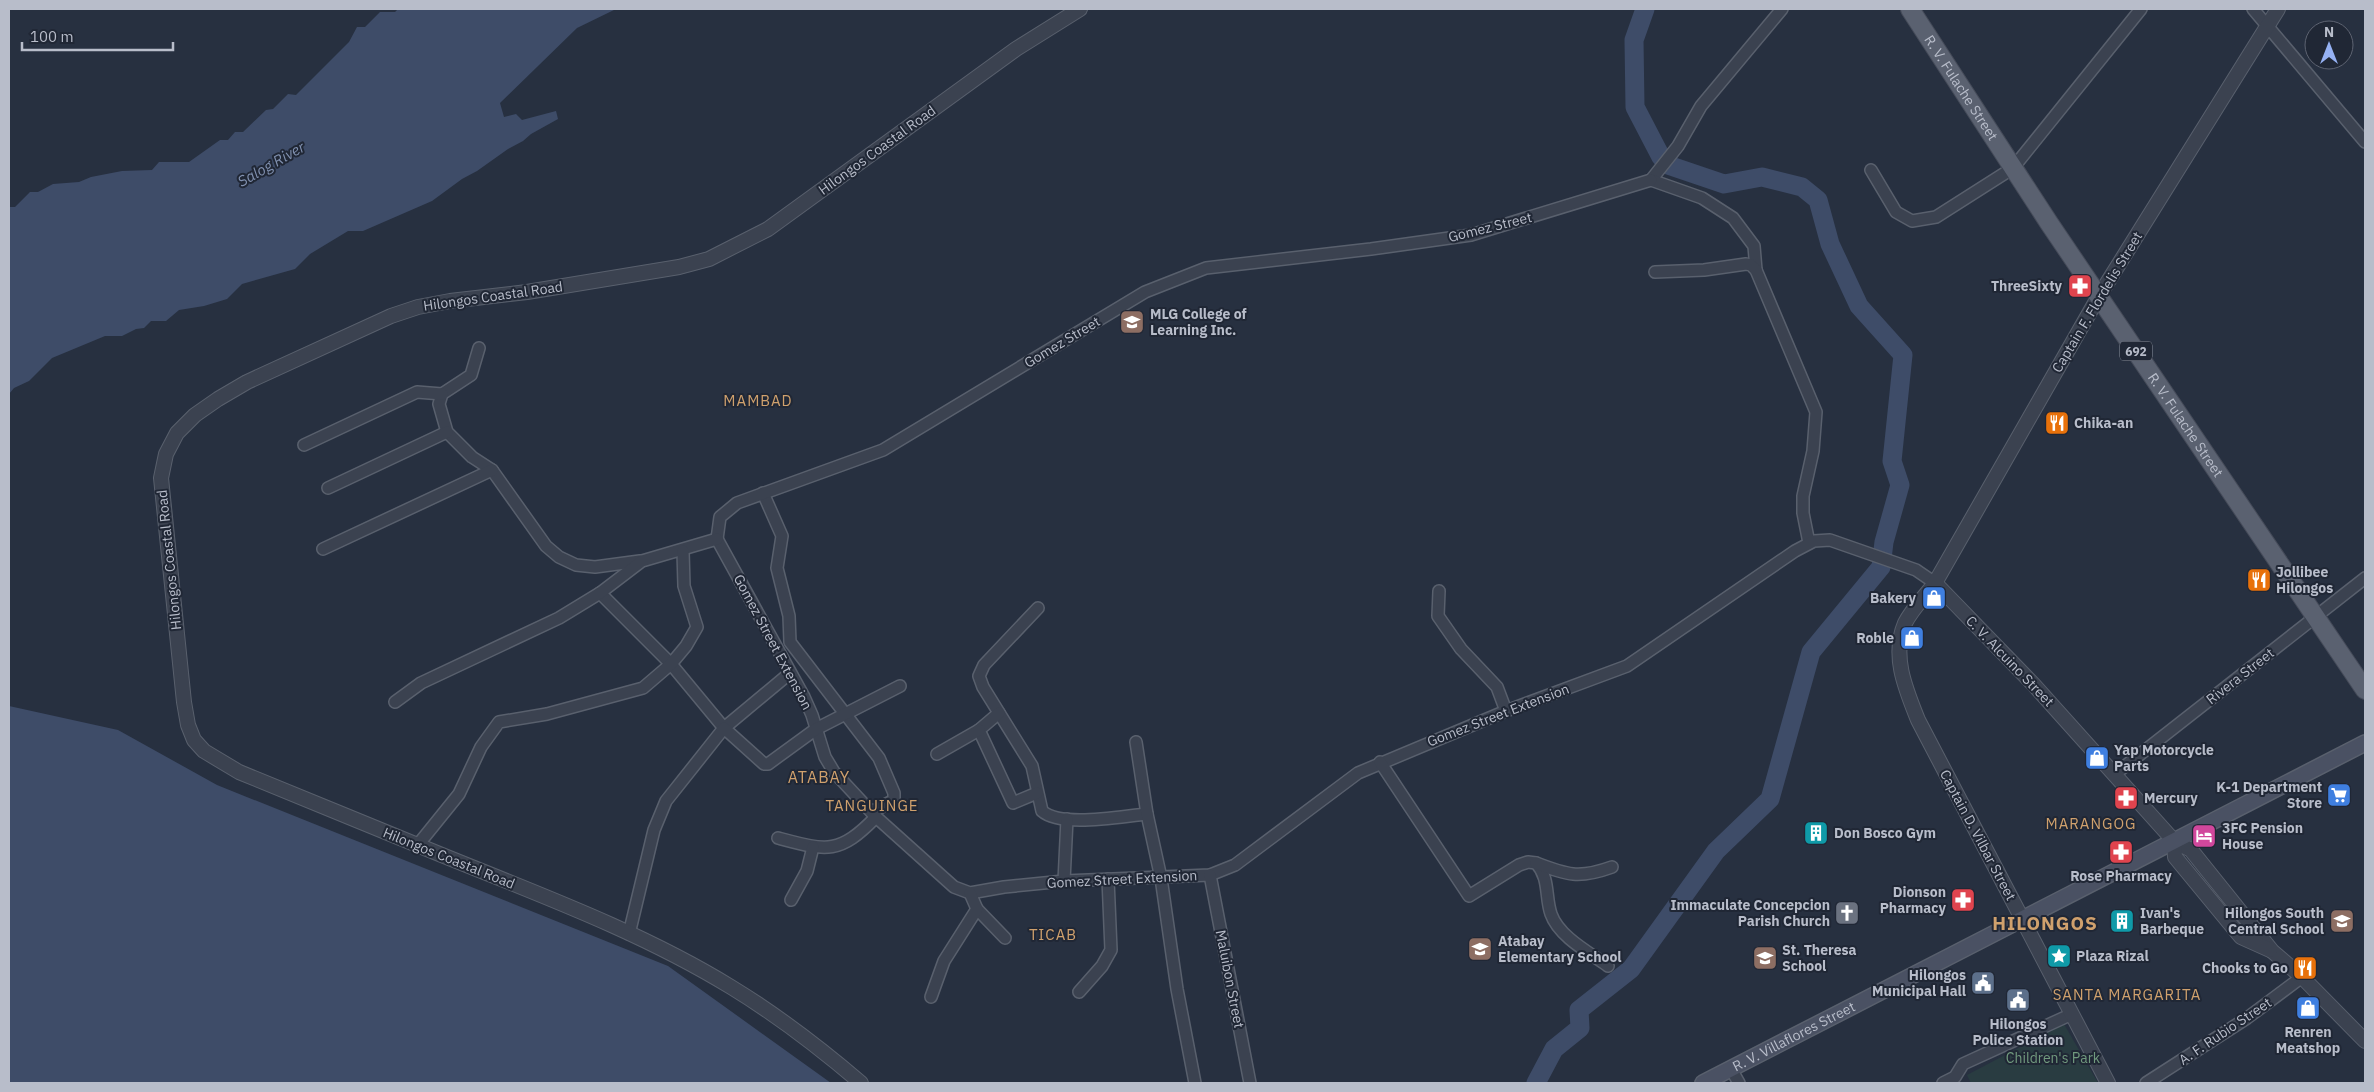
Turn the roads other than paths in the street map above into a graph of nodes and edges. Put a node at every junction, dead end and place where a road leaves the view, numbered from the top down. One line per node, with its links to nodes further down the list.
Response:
1 (1080, 9): 55 (street, Hilongos Coastal Road)
2 (1782, 9): 11 (street)
3 (1910, 9): 9 (main road, R. V. Fulache Street / 692)
4 (2253, 9): 7 (street)
5 (2278, 9): 7 (street, Captain F. Flordelis Street)
6 (2135, 11): 9 (street)
7 (2268, 26): 8 (street); 14 (street, Captain F. Flordelis Street)
8 (2365, 142)
9 (2013, 168): 10 (street); 14 (main road, R. V. Fulache Street / 692)
10 (1871, 170)
11 (1651, 180): 12 (street); 21 (street, Gomez Street)
12 (1756, 270): 13 (street); 23 (street)
13 (1655, 272)
14 (2098, 296): 28 (street, Captain F. Flordelis Street); 32 (main road, R. V. Fulache Street / 692)
15 (479, 348): 16 (street)
16 (442, 394): 17 (street); 18 (street)
17 (447, 432): 19 (street); 20 (street)
18 (304, 445)
19 (492, 470): 24 (street); 26 (street)
20 (328, 488)
21 (763, 493): 22 (street, Gomez Street); 40 (street)
22 (717, 539): 25 (street); 34 (street, Gomez Street Extension)
23 (1809, 543): 28 (street, C. V. Alcuino Street); 38 (street, Gomez Street Extension)
24 (323, 549)
25 (683, 551): 26 (street); 33 (street)
26 (642, 561): 30 (street)
27 (2365, 578): 32 (street, Rivera Street)
28 (1935, 583): 48 (street, C. V. Alcuino Street); 66 (street, Captain D. Vilbar Street)
29 (1439, 591): 38 (street)
30 (600, 594): 33 (street); 37 (street)
31 (1038, 608): 39 (street)
32 (2315, 617): 36 (main road, R. V. Fulache Street / 692); 48 (street, Rivera Street)
33 (671, 664): 41 (street); 55 (street)
34 (790, 673): 41 (street); 42 (street, Gomez Street Extension)
35 (900, 686): 40 (street)
36 (2365, 690)
37 (395, 702)
38 (1506, 711): 47 (street, Gomez Street Extension)
39 (999, 713): 43 (street); 49 (street)
40 (843, 714): 42 (street); 50 (street)
41 (724, 728): 42 (street); 67 (street)
42 (816, 729): 50 (street, Gomez Street Extension)
43 (979, 730): 46 (street); 49 (street)
44 (1136, 742): 51 (street)
45 (2365, 743): 54 (main road, R. V. Villaflores Street)
46 (937, 754)
47 (1380, 762): 57 (street); 59 (street, Gomez Street Extension)
48 (2115, 774): 54 (street, C. V. Alcuino Street)
49 (1037, 793): 52 (street)
50 (874, 814): 56 (street); 63 (street, Gomez Street Extension)
51 (1147, 814): 52 (street); 60 (street)
52 (1067, 819): 62 (street)
53 (778, 838): 56 (street)
54 (2174, 841): 66 (main road, R. V. Villaflores Street); 70 (street, C. V. Alcuino Street)
55 (418, 846): 67 (street, Hilongos Coastal Road)
56 (813, 847): 64 (street)
57 (1536, 863): 58 (street); 69 (street)
58 (1612, 867)
59 (1210, 875): 60 (street, Gomez Street Extension); 79 (street, Maluibon Street)
60 (1161, 878): 61 (street, Gomez Street Extension); 78 (street)
61 (1108, 879): 62 (street, Gomez Street Extension); 71 (street)
62 (1064, 881): 63 (street, Gomez Street Extension)
63 (970, 893): 65 (street)
64 (791, 900)
65 (977, 908): 68 (street); 72 (street)
66 (2022, 918): 73 (street, Captain D. Vilbar Street); 75 (main road, R. V. Villaflores Street)
67 (629, 934): 77 (street, Hilongos Coastal Road)
68 (1005, 938)
69 (1608, 966)
70 (2302, 977): 74 (street, C. V. Alcuino Street); 84 (street, A. F. Rubio Street)
71 (1079, 992)
72 (931, 997)
73 (2072, 1014): 76 (street); 83 (street, Captain D. Vilbar Street)
74 (2365, 1041)
75 (1731, 1069): 80 (main road, R. V. Villaflores Street); 81 (street)
76 (1956, 1080): 82 (street)
77 (861, 1083)
78 (1195, 1083)
79 (1250, 1083)
80 (1703, 1083)
81 (1739, 1083)
82 (1943, 1083)
83 (2108, 1083)
84 (2146, 1083)

